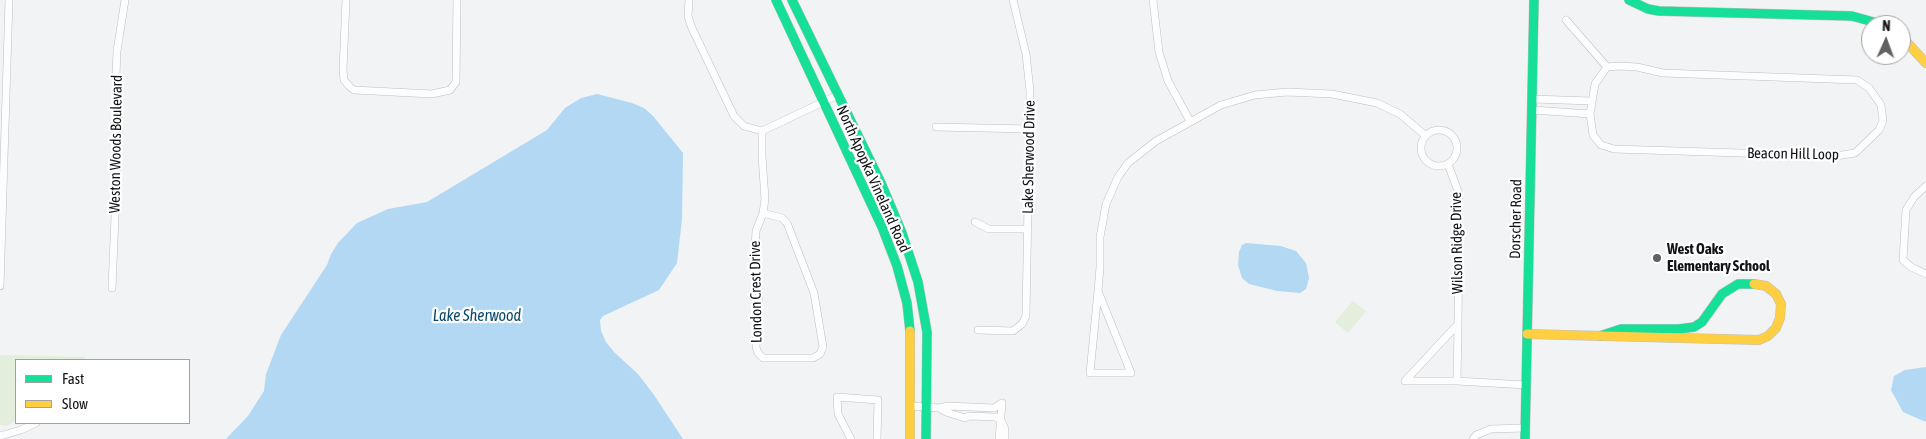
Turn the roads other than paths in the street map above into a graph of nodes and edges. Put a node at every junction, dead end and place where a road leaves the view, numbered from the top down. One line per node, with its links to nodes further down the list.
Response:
1 (9, 0): 30 (street)
2 (125, 0): 36 (street, Weston Woods Boulevard)
3 (346, 0): 4 (street)
4 (457, 0)
5 (689, 0): 26 (street)
6 (776, 0): 20 (street, North Apopka Vineland Road)
7 (792, 0): 17 (street, North Apopka Vineland Road)
8 (1013, 0): 25 (street, Lake Sherwood Drive)
9 (1153, 0): 23 (street)
10 (1534, 0): 18 (street, Dorscher Road)
11 (1629, 0): 12 (street)
12 (1861, 19)
13 (1566, 20): 16 (street)
14 (1911, 47): 15 (street)
15 (1926, 63)
16 (1607, 67): 19 (street, Beacon Hill Loop); 22 (street, Beacon Hill Loop)
17 (838, 95): 20 (street); 45 (street, North Apopka Vineland Road)
18 (1533, 99): 19 (street); 21 (street, Dorscher Road)
19 (1591, 101): 22 (street, Beacon Hill Loop)
20 (824, 102): 26 (street); 44 (street, North Apopka Vineland Road)
21 (1533, 110): 22 (street); 40 (street, Dorscher Road)
22 (1590, 114)
23 (1190, 121): 27 (street); 37 (street)
24 (936, 127): 25 (street)
25 (1030, 129): 33 (street, Lake Sherwood Drive)
26 (762, 131): 31 (street, London Crest Drive)
27 (1426, 136): 28 (street); 28 (street)
28 (1448, 164): 38 (street, Wilson Ridge Drive)
29 (1926, 186): 34 (street)
30 (1, 206): 35 (street)
31 (763, 213): 31 (street, London Crest Drive)
32 (974, 222): 33 (street)
33 (1028, 229): 39 (street, Lake Sherwood Drive)
34 (1926, 274)
35 (0, 286)
36 (112, 288)
37 (1098, 291): 37 (street)
38 (1458, 324): 42 (street, Wilson Ridge Drive); 42 (street)
39 (978, 330)
40 (1528, 334): 41 (street); 43 (street, Dorscher Road)
41 (1600, 336): 41 (street)
42 (1457, 381): 43 (street)
43 (1526, 385): 49 (street, Dorscher Road)
44 (911, 406): 45 (street); 53 (street, North Apopka Vineland Road)
45 (926, 407): 46 (street); 54 (street, North Apopka Vineland Road)
46 (939, 408): 47 (street); 47 (street)
47 (1001, 420): 55 (street); 56 (street)
48 (34, 424): 50 (street)
49 (1525, 428): 57 (street); 58 (street, Dorscher Road)
50 (0, 436)
51 (851, 439): 52 (street)
52 (877, 439)
53 (910, 439)
54 (926, 439)
55 (999, 439)
56 (1005, 439)
57 (1473, 439)
58 (1525, 439)

